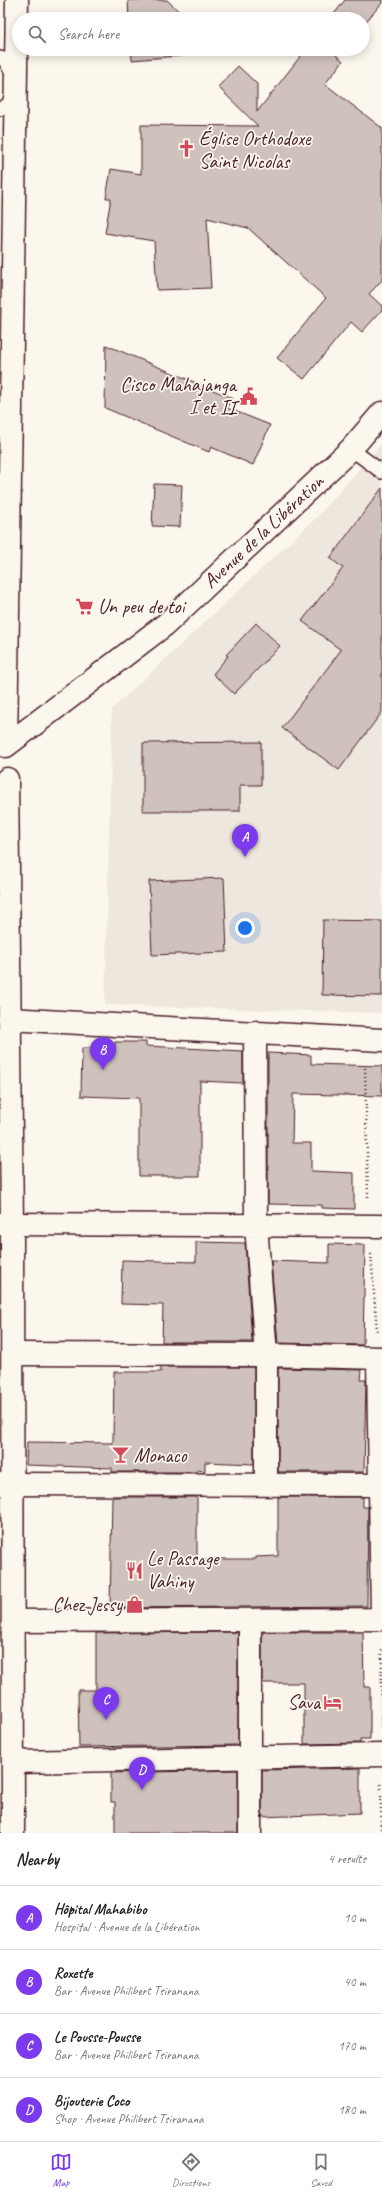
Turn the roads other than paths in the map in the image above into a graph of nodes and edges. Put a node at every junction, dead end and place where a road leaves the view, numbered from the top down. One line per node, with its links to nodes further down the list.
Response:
1 (16, 0): 2 (street)
2 (16, 12)
3 (16, 56): 5 (street)
4 (0, 58): 5 (lane)
5 (16, 81): 6 (lane); 10 (street)
6 (0, 109)
7 (382, 413): 8 (street, Avenue de la Libération)
8 (351, 449): 9 (lane); 10 (street, Avenue de la Libération)
9 (382, 472)
10 (3, 744): 11 (street)
11 (4, 783): 12 (street)
12 (9, 1019): 13 (street); 15 (street)
13 (255, 1032): 14 (street); 16 (street)
14 (382, 1040)
15 (6, 1224): 16 (street); 18 (street)
16 (256, 1226): 17 (street); 19 (street)
17 (382, 1226)
18 (13, 1354): 19 (street); 22 (street)
19 (266, 1354): 20 (street); 21 (street)
20 (380, 1358): 23 (street)
21 (266, 1484): 22 (street); 23 (street)
22 (6, 1485): 26 (street)
23 (381, 1485): 24 (street)
24 (382, 1619): 25 (street)
25 (250, 1620): 26 (street); 29 (street)
26 (13, 1621): 27 (street)
27 (9, 1751): 29 (street); 30 (street)
28 (382, 1755): 29 (street)
29 (250, 1757): 31 (street)
30 (13, 1833)
31 (250, 1833)

